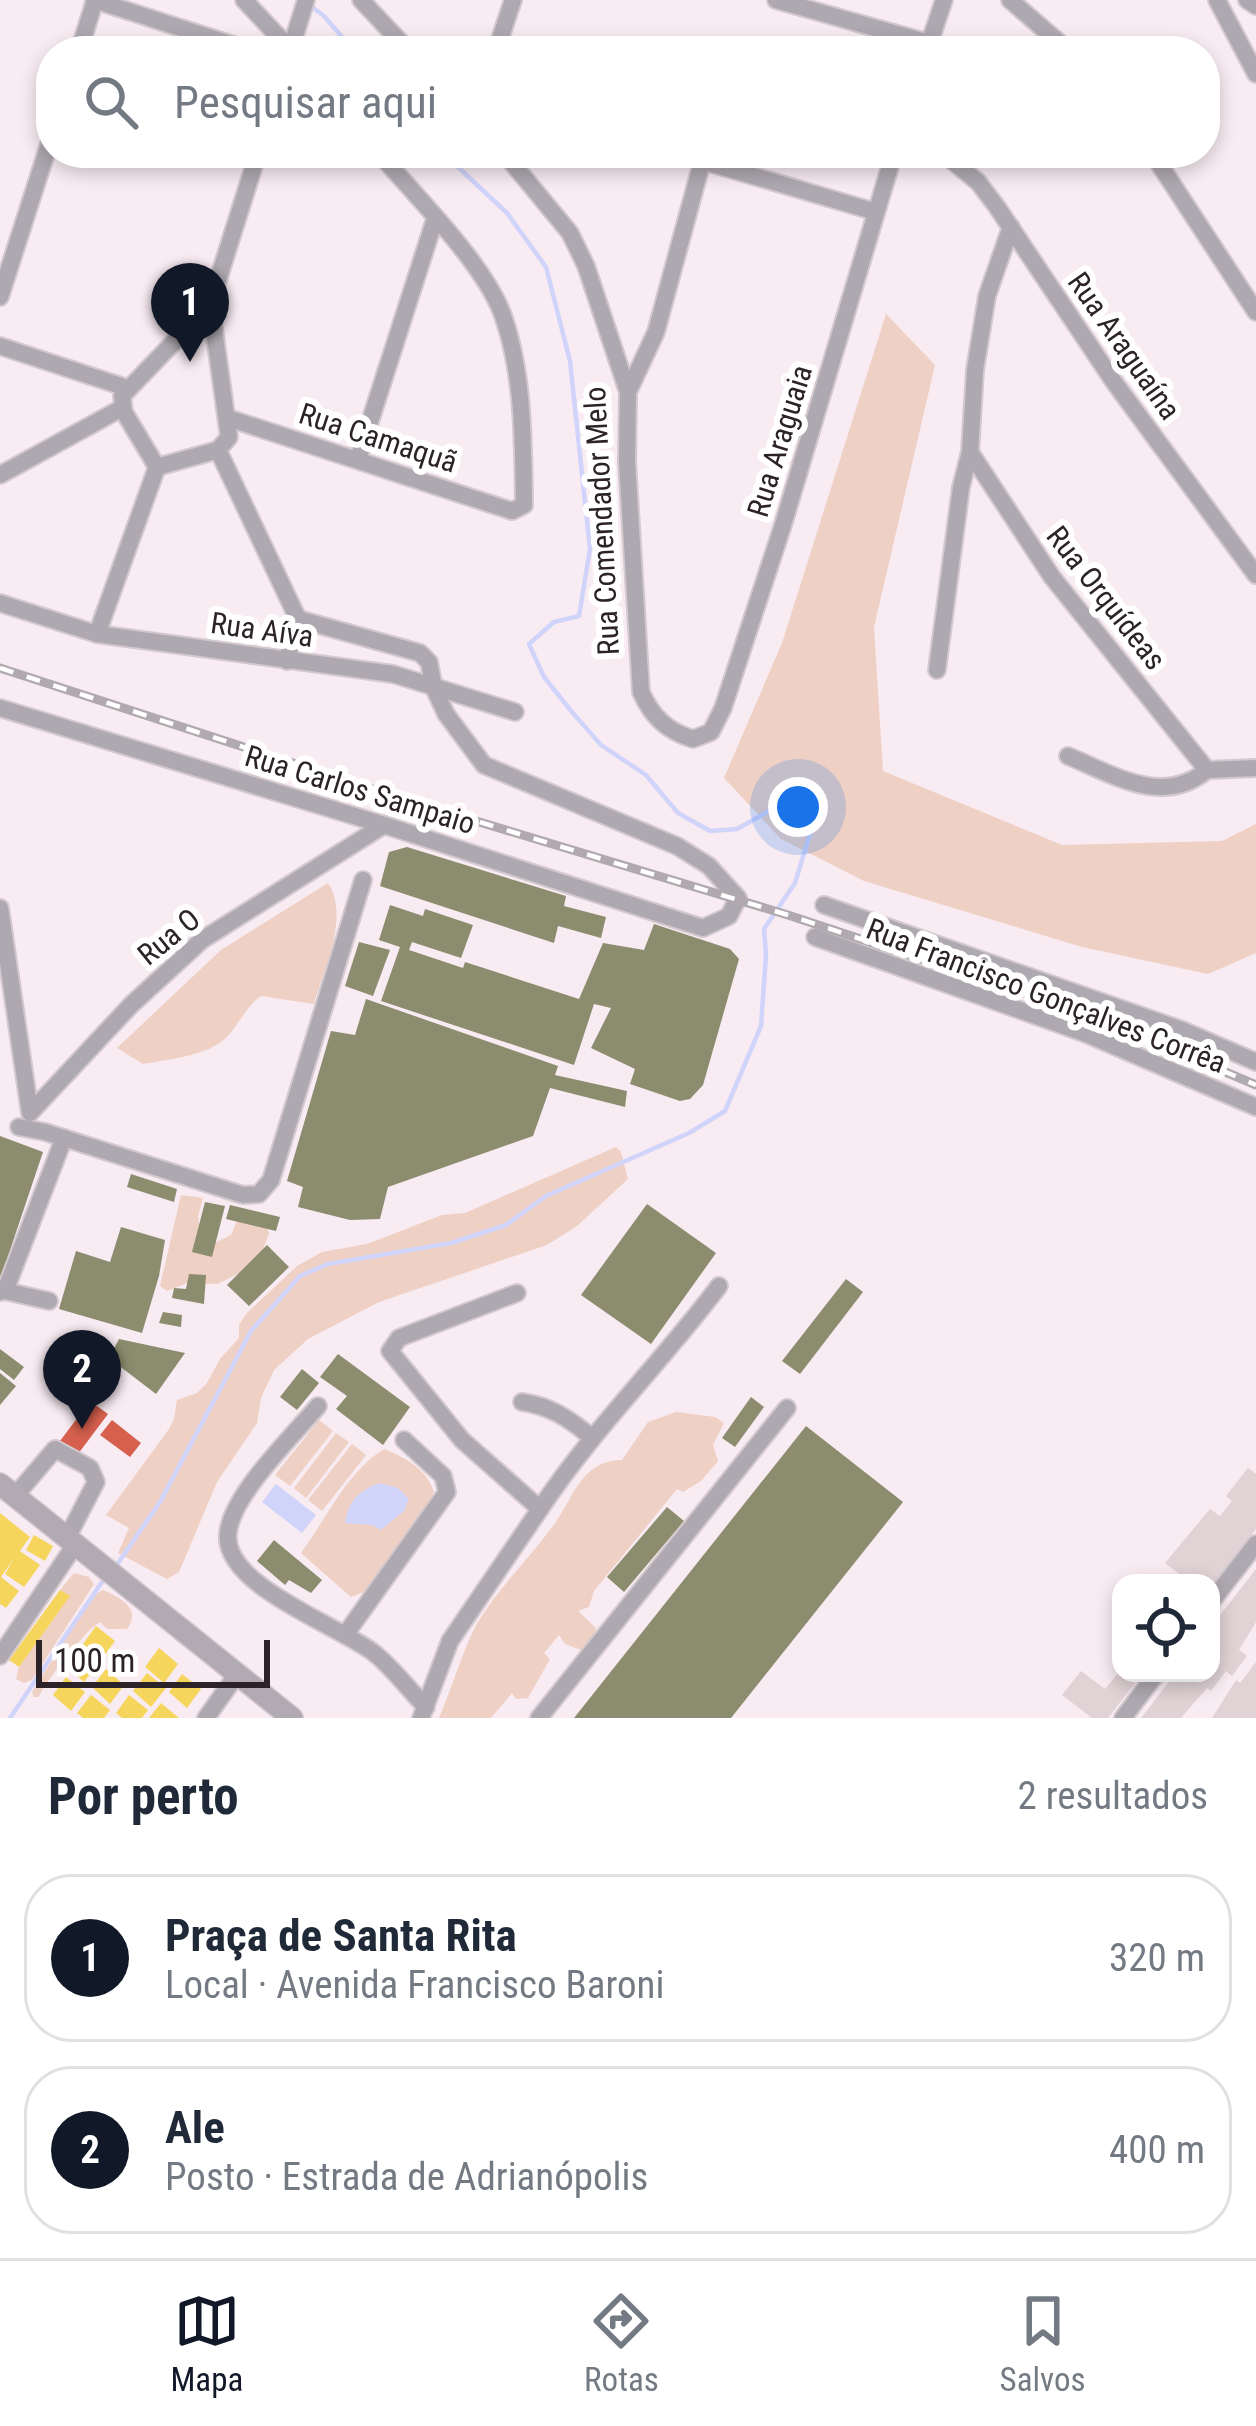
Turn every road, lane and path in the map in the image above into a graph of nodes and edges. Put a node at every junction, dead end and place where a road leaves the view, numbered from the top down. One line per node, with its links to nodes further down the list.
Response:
1 (95, 0): 12 (street); 13 (street)
2 (244, 0): 14 (street)
3 (306, 0): 15 (street)
4 (361, 0): 16 (street)
5 (513, 0): 17 (street)
6 (776, 0): 18 (street)
7 (944, 0): 19 (street)
8 (1010, 0): 20 (street)
9 (1217, 0): 21 (street)
10 (1247, 0): 11 (street)
11 (1256, 6)
12 (84, 36)
13 (206, 36)
14 (282, 36)
15 (295, 36)
16 (395, 36)
17 (501, 36)
18 (892, 36)
19 (932, 36)
20 (1052, 36)
21 (1256, 74)
22 (42, 168): 34 (street)
23 (253, 168): 36 (street)
24 (392, 168): 32 (street)
25 (517, 168): 39 (street, Rua Comendador Melo)
26 (700, 168): 39 (street)
27 (723, 168): 31 (street)
28 (889, 168): 31 (street, Rua Araguaia)
29 (961, 168): 33 (street, Rua Araguaína)
30 (1162, 168): 35 (street)
31 (876, 212): 56 (street, Rua Araguaia)
32 (435, 219): 44 (street); 44 (street, Rua Camaquã)
33 (1011, 227): 43 (street); 47 (street, Rua Araguaína)
34 (0, 297)
35 (1256, 312)
36 (207, 315): 38 (street); 41 (street)
37 (0, 346): 38 (street)
38 (127, 388): 40 (street)
39 (628, 392): 56 (street, Rua Comendador Melo)
40 (122, 408): 45 (street); 46 (street)
41 (228, 418): 42 (street); 44 (street, Rua Camaquã)
42 (218, 450): 45 (street); 49 (street)
43 (970, 452): 52 (street); 59 (street, Rua Orquídeas)
44 (358, 459)
45 (157, 466): 50 (street)
46 (0, 476)
47 (1256, 575)
48 (0, 603): 50 (street, Rua Aíva)
49 (298, 619): 51 (street); 53 (street, Rua Carlos Sampaio)
50 (97, 634): 51 (street, Rua Aíva)
51 (286, 661): 53 (street, Rua Aíva)
52 (938, 670)
53 (434, 688): 55 (street, Rua Aíva); 60 (street, Rua Carlos Sampaio)
54 (0, 708): 60 (street, Rua Carlos Sampaio)
55 (515, 712)
56 (703, 737)
57 (1068, 756): 59 (street)
58 (1256, 768): 59 (street)
59 (1207, 770)
60 (385, 825): 67 (street, Rua O)
61 (363, 880): 69 (street)
62 (824, 904): 65 (street)
63 (0, 908): 67 (street)
64 (815, 937): 66 (street, Rua Francisco Gonçalves Corrêa)
65 (1256, 1062)
66 (1256, 1107)
67 (25, 1112): 68 (street); 69 (street)
68 (0, 1120)
69 (64, 1138): 71 (street)
70 (719, 1286): 77 (street)
71 (3, 1292): 73 (street)
72 (517, 1293): 80 (street)
73 (49, 1301)
74 (522, 1402): 77 (street)
75 (318, 1406): 84 (street)
76 (787, 1408): 91 (street)
77 (590, 1436): 80 (street)
78 (404, 1440): 84 (street)
79 (7, 1490): 82 (main road); 82 (street)
80 (540, 1509): 88 (street)
81 (1256, 1544): 83 (street)
82 (76, 1546): 85 (street); 86 (main road)
83 (1220, 1591)
84 (345, 1635): 88 (street)
85 (0, 1656)
86 (238, 1673): 89 (street); 90 (main road)
87 (1150, 1682): 92 (street)
88 (423, 1713)
89 (206, 1718)
90 (292, 1718)
91 (539, 1718)
92 (1123, 1718)

